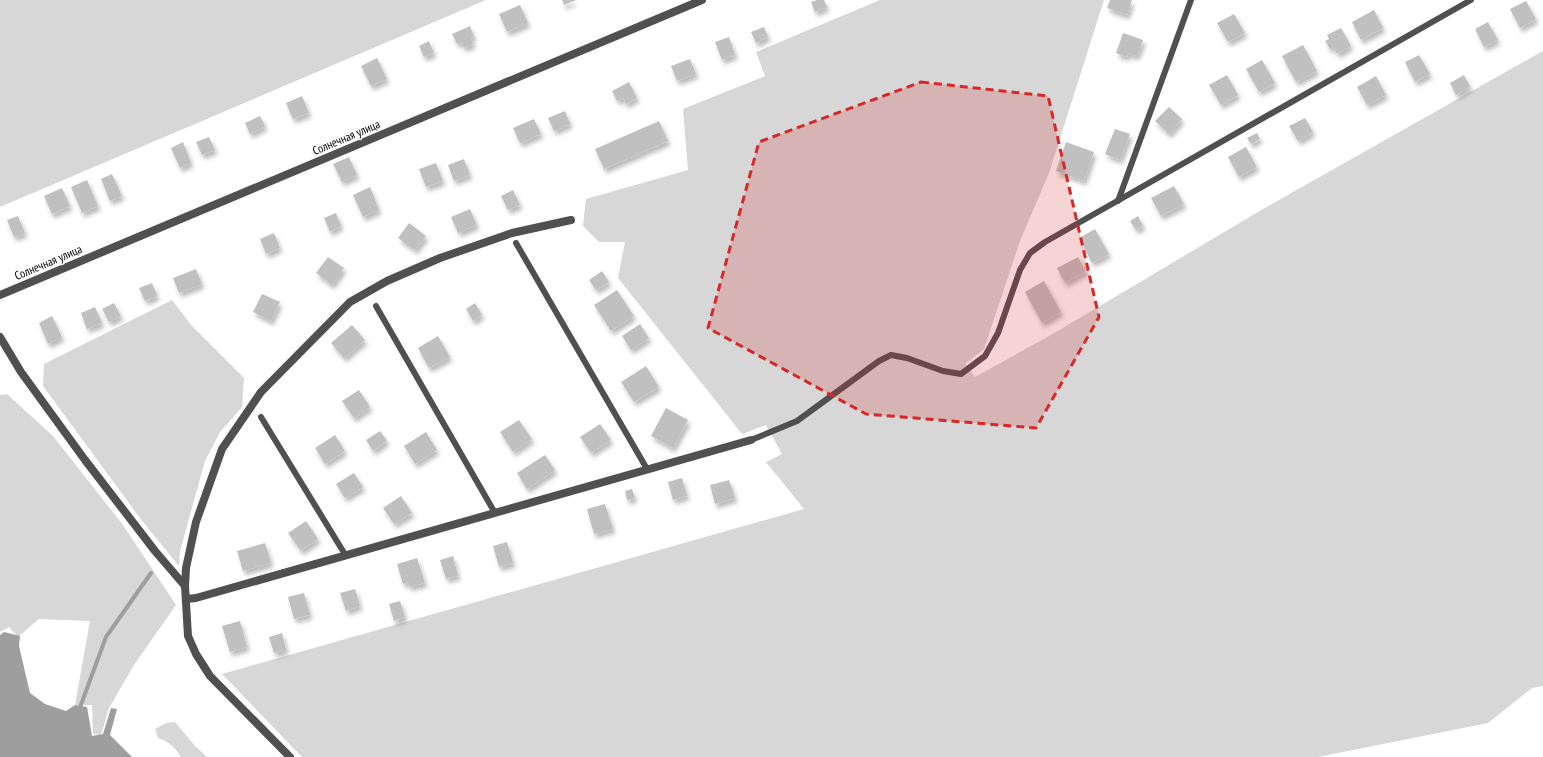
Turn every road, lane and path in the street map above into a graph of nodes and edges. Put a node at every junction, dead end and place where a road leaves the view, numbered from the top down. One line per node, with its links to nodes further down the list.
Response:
1 (702, 0): 7 (street, Солнечная улица)
2 (1191, 0): 4 (lane)
3 (1471, 0): 4 (lane)
4 (1118, 201): 11 (lane)
5 (571, 220): 15 (street)
6 (516, 243): 12 (lane)
7 (0, 295)
8 (376, 306): 13 (lane)
9 (0, 337): 15 (street)
10 (261, 417): 14 (lane)
11 (751, 440): 12 (street)
12 (647, 469): 13 (street)
13 (495, 513): 14 (street)
14 (346, 556): 16 (street)
15 (185, 586): 16 (street)
16 (186, 599): 17 (street)
17 (290, 757)

